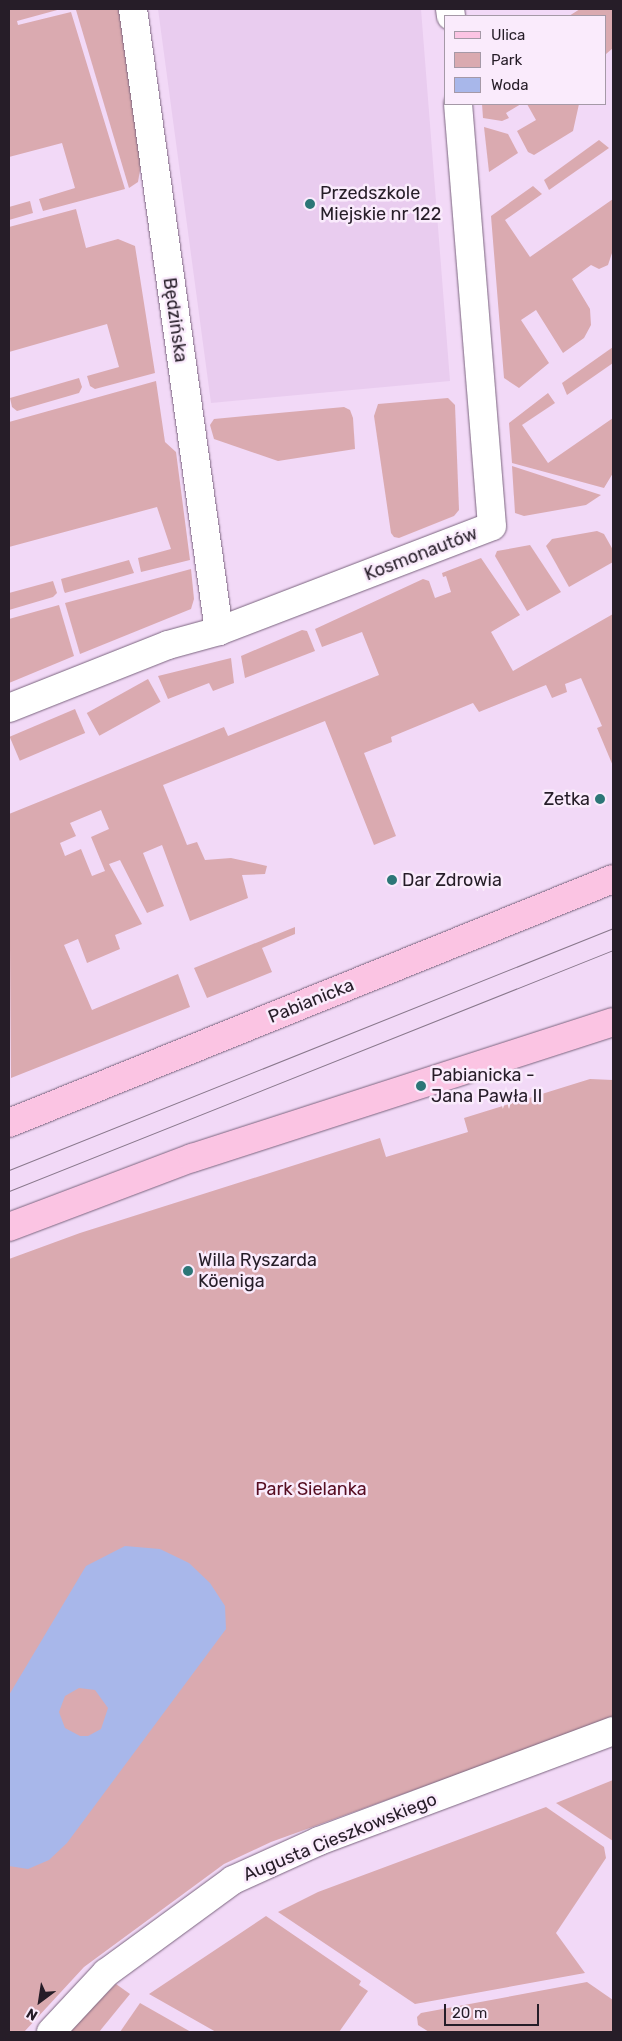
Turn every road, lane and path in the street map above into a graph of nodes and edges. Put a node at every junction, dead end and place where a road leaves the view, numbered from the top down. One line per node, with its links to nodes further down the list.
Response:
1 (133, 9): 3 (street, Będzińska)
2 (458, 105): 3 (street, Kosmonautów)
3 (219, 630): 4 (street, Kosmonautów)
4 (9, 708)
5 (613, 879): 7 (main road, Pabianicka)
6 (613, 1022): 8 (main road)
7 (9, 1123)
8 (9, 1226)
9 (613, 1731): 10 (street, Augusta Cieszkowskiego)
10 (51, 2032)

